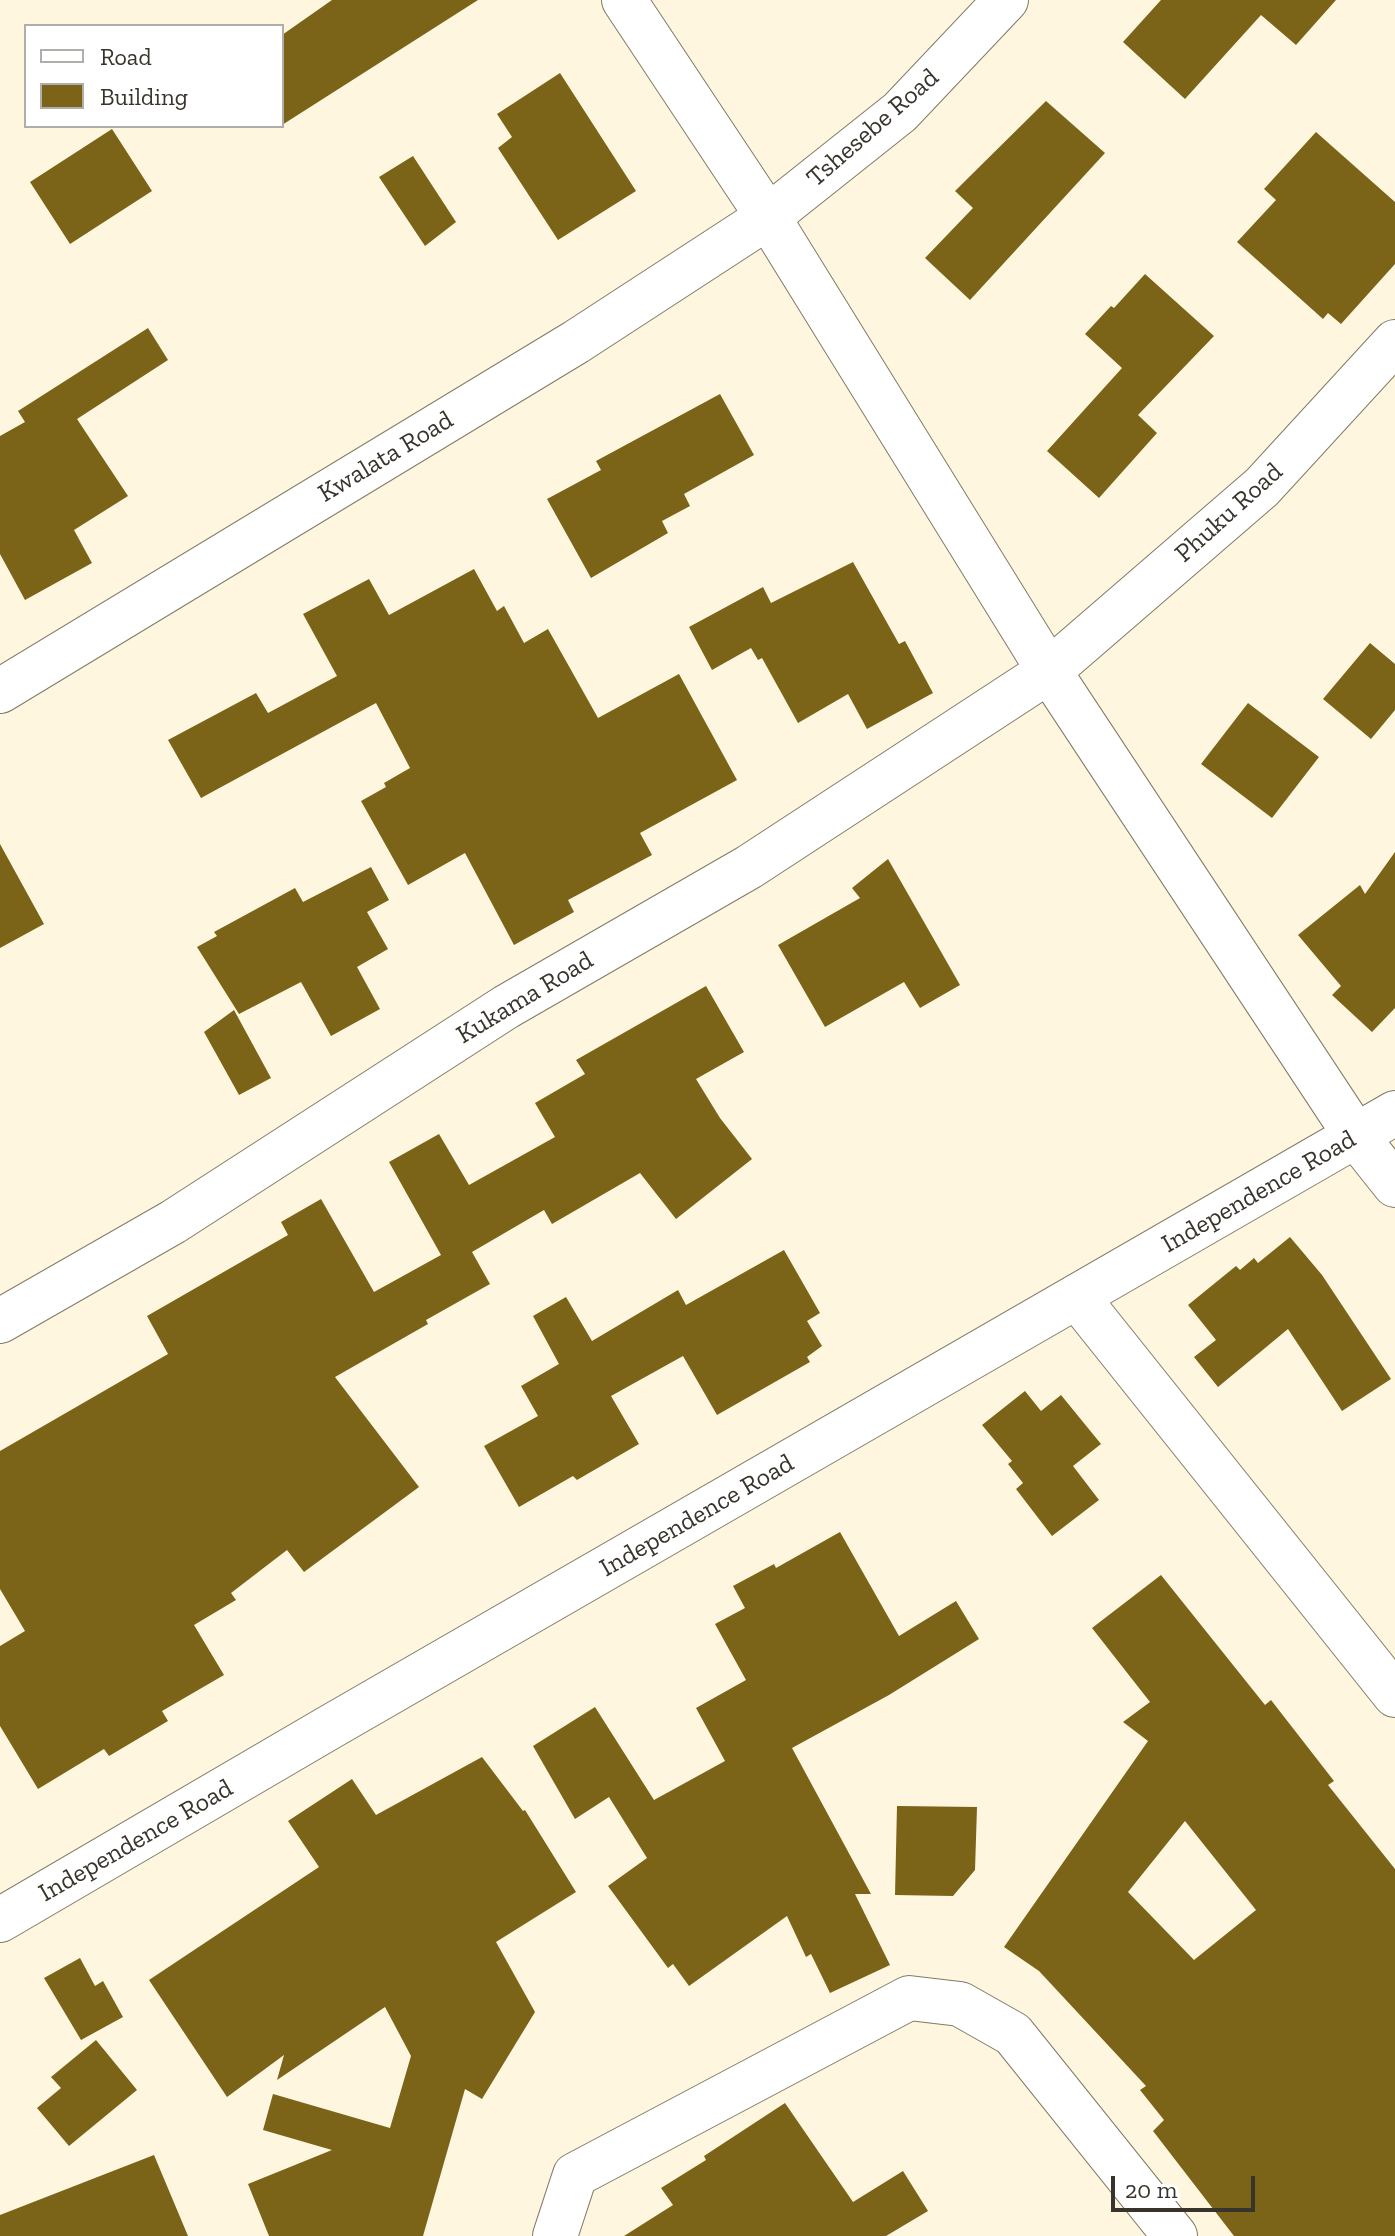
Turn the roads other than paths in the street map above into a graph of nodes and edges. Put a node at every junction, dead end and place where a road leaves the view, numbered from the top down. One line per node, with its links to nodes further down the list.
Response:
1 (624, 0): 3 (street)
2 (1006, 0): 3 (street, Tshesebe Road)
3 (768, 217): 5 (street); 6 (street, Kwalata Road)
4 (1395, 342): 5 (street, Phuku Road)
5 (1049, 671): 8 (street); 11 (street, Kukama Road)
6 (0, 691)
7 (1395, 1113): 8 (street, Independence Road)
8 (1356, 1136): 9 (street); 10 (street, Independence Road)
9 (1395, 1185)
10 (1077, 1297): 12 (street); 13 (street, Independence Road)
11 (0, 1321)
12 (1395, 1695)
13 (0, 1920)
14 (555, 2236): 15 (street)
15 (1175, 2236)

